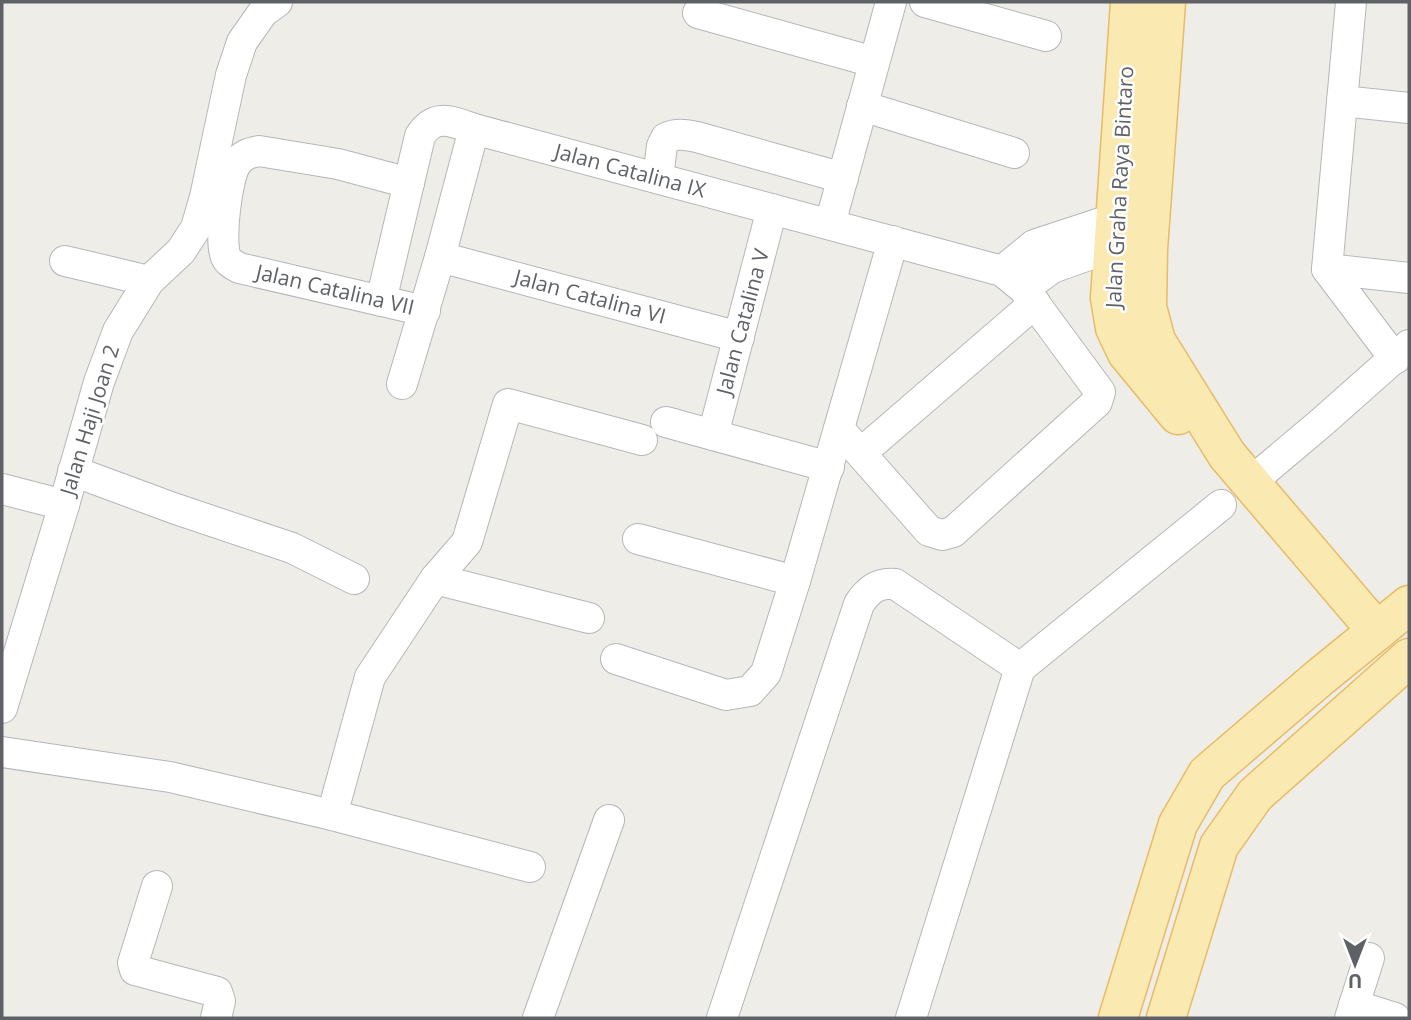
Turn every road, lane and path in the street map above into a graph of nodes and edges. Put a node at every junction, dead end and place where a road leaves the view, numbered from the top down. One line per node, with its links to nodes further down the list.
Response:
1 (277, 2): 26 (street, Jalan Haji Joan 2)
2 (891, 2): 9 (street)
3 (925, 2): 8 (street)
4 (1130, 2): 20 (main road, Jalan Graha Raya Bintaro)
5 (1166, 2): 20 (main road, Jalan Graha Raya Bintaro)
6 (1351, 2): 10 (street)
7 (698, 13): 9 (street)
8 (1046, 36)
9 (874, 62): 11 (street)
10 (1342, 101): 12 (street); 24 (street)
11 (862, 106): 14 (street); 16 (street)
12 (1409, 108)
13 (474, 129): 15 (street, Jalan Catalina IX); 17 (street, Jalan Catalina IX); 22 (street)
14 (1014, 153)
15 (657, 178): 16 (street); 18 (street, Jalan Catalina IX)
16 (843, 178): 19 (street)
17 (409, 183): 28 (street); 28 (street, Jalan Catalina VII)
18 (772, 209): 19 (street, Jalan Catalina IX); 30 (street, Jalan Catalina V)
19 (830, 225): 21 (street, Jalan Catalina IX)
20 (1132, 234): 27 (street); 39 (main road, Jalan Graha Raya Bintaro)
21 (893, 241): 27 (street, Jalan Catalina IX); 34 (street)
22 (440, 257): 29 (street); 30 (street, Jalan Catalina VI)
23 (65, 261): 26 (street)
24 (1328, 269): 25 (street); 31 (street)
25 (1409, 278)
26 (149, 281): 40 (street, Jalan Haji Joan 2)
27 (1020, 288): 37 (street); 37 (street)
28 (381, 301): 29 (street, Jalan Catalina VII)
29 (425, 310): 32 (street)
30 (739, 337): 35 (street, Jalan Catalina V)
31 (1402, 352): 39 (street)
32 (402, 384)
33 (666, 422): 35 (street)
34 (839, 429): 37 (street); 38 (street)
35 (713, 435): 38 (street)
36 (642, 440): 46 (street)
37 (861, 453)
38 (828, 467): 47 (street)
39 (1239, 468): 50 (main road, Jalan Graha Raya Bintaro)
40 (73, 471): 42 (street, Jalan Haji Joan 2); 45 (street)
41 (2, 489): 42 (street)
42 (64, 505): 54 (street, Jalan Haji Joan 2)
43 (1221, 505): 53 (street)
44 (638, 539): 47 (street)
45 (354, 579)
46 (435, 579): 49 (street); 56 (street)
47 (795, 582): 52 (street)
48 (1409, 605): 50 (main road)
49 (589, 618)
50 (1377, 631): 66 (main road)
51 (1409, 658): 67 (main road)
52 (616, 659)
53 (1020, 668): 64 (street); 65 (street)
54 (2, 708)
55 (2, 752): 56 (street)
56 (332, 815): 58 (street)
57 (609, 820): 63 (street)
58 (530, 867)
59 (157, 886): 62 (street)
60 (1369, 958): 61 (street)
61 (1352, 1012): 68 (street)
62 (216, 1018)
63 (538, 1018)
64 (722, 1018)
65 (911, 1018)
66 (1118, 1018)
67 (1167, 1018)
68 (1395, 1018)

